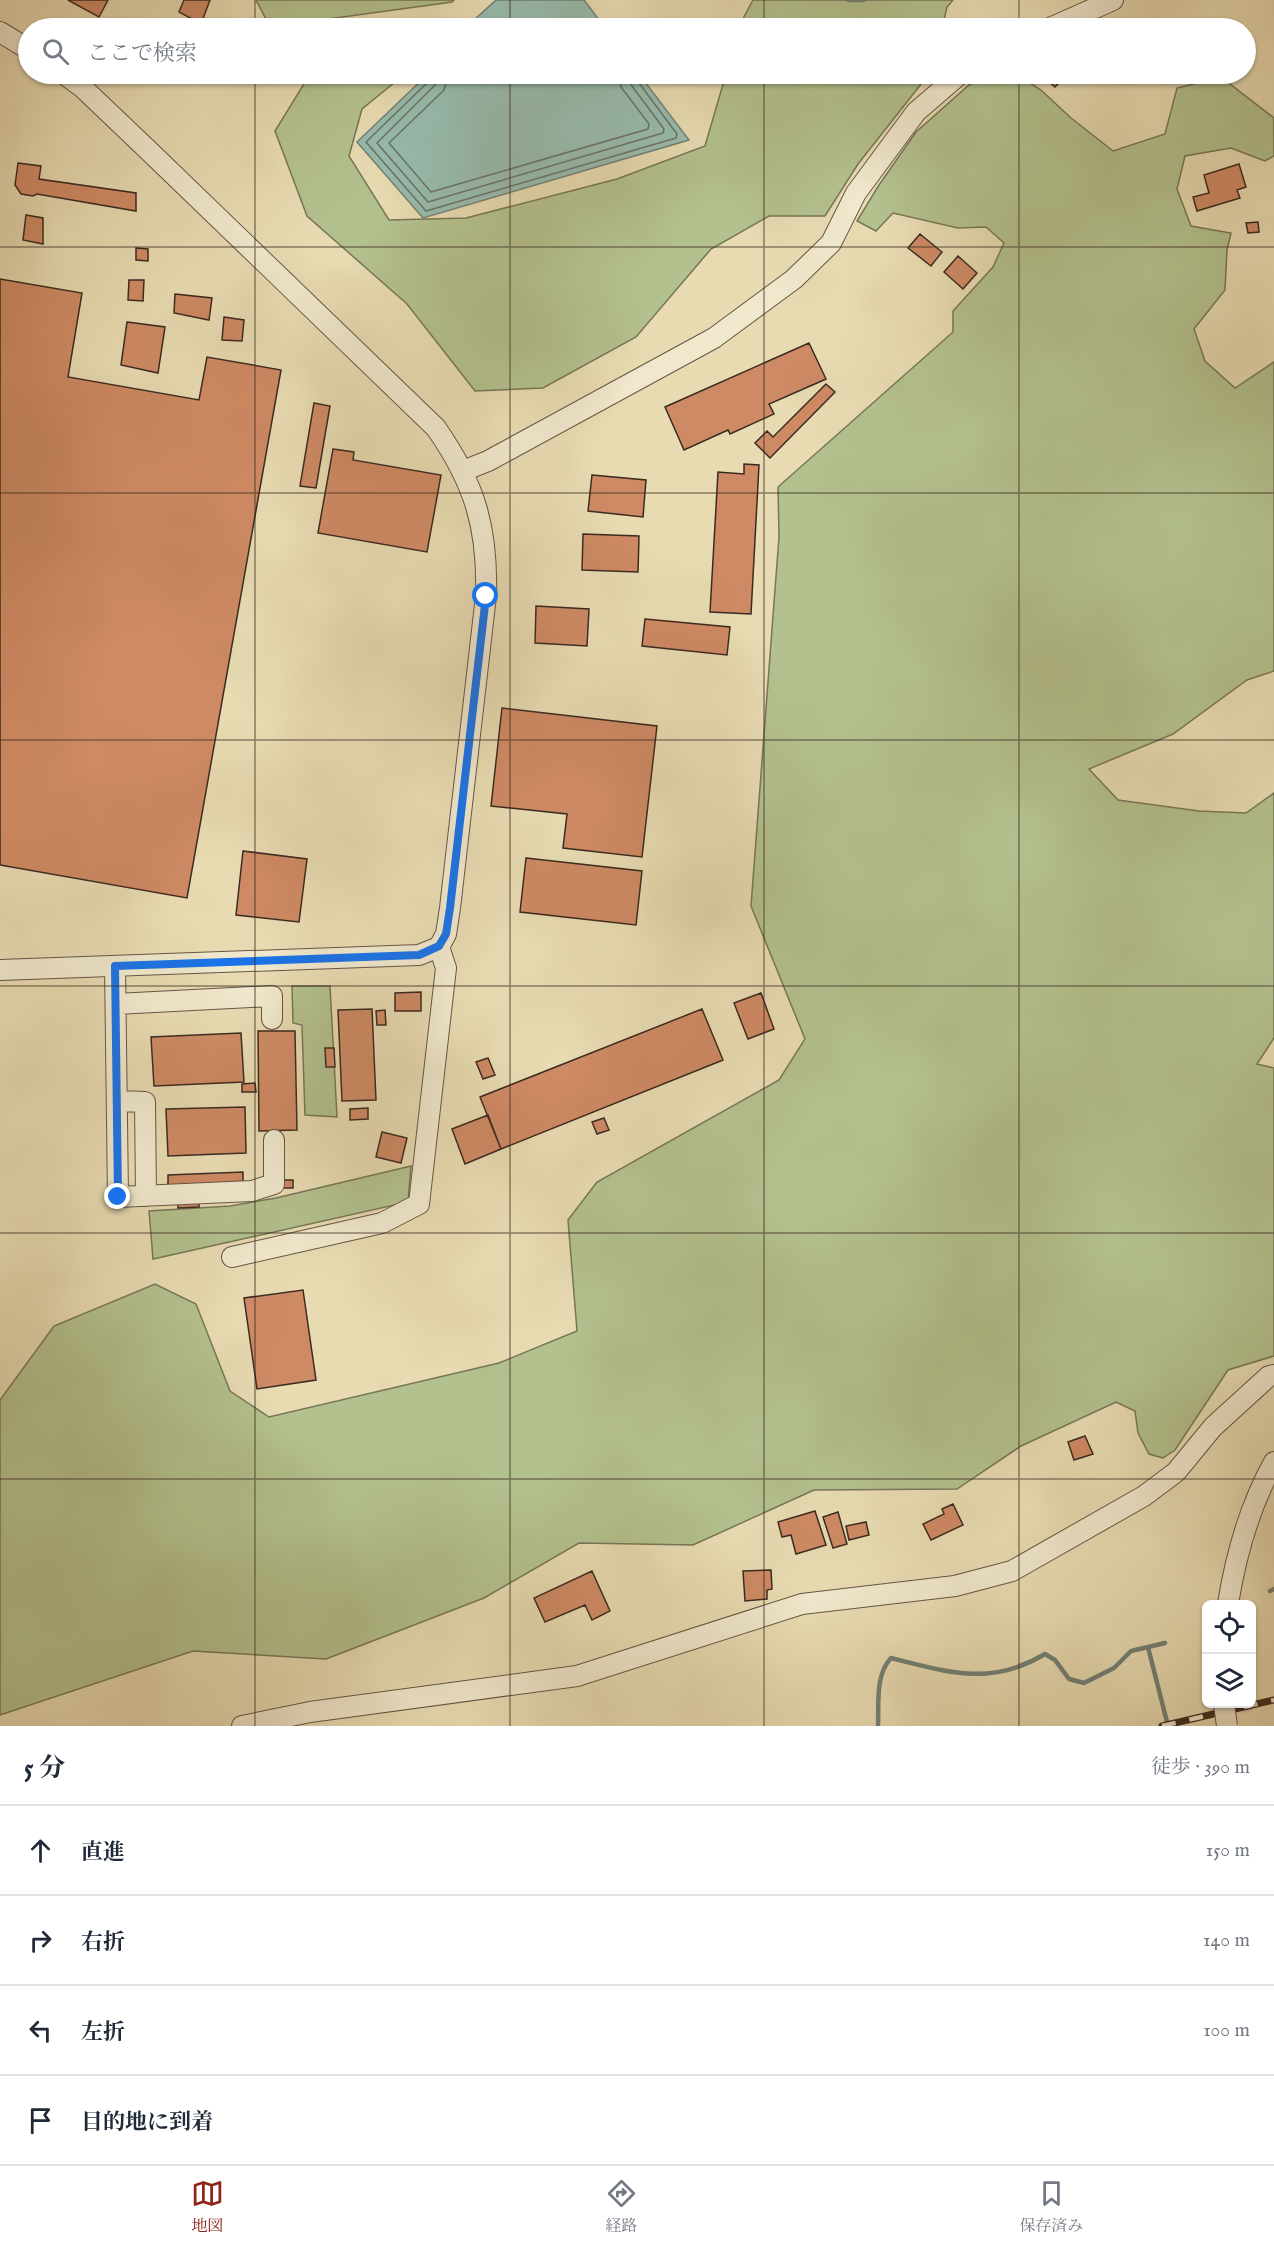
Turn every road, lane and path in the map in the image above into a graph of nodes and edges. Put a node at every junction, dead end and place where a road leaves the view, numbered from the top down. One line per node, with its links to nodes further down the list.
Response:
1 (1113, 0): 2 (street)
2 (1072, 18)
3 (0, 32): 4 (street)
4 (18, 43)
5 (78, 84): 7 (street)
6 (948, 84): 7 (street)
7 (463, 471): 8 (street)
8 (439, 946): 9 (street); 16 (street)
9 (115, 966): 10 (street); 11 (street)
10 (0, 970)
11 (116, 1004): 12 (street); 13 (street)
12 (272, 1019)
13 (117, 1101): 15 (street); 15 (street)
14 (274, 1140): 15 (street)
15 (146, 1196)
16 (232, 1257)
17 (1274, 1375): 21 (street)
18 (1274, 1462): 19 (street)
19 (1229, 1600)
20 (1225, 1708): 22 (street, bridge)
21 (242, 1726)
22 (1227, 1726)

